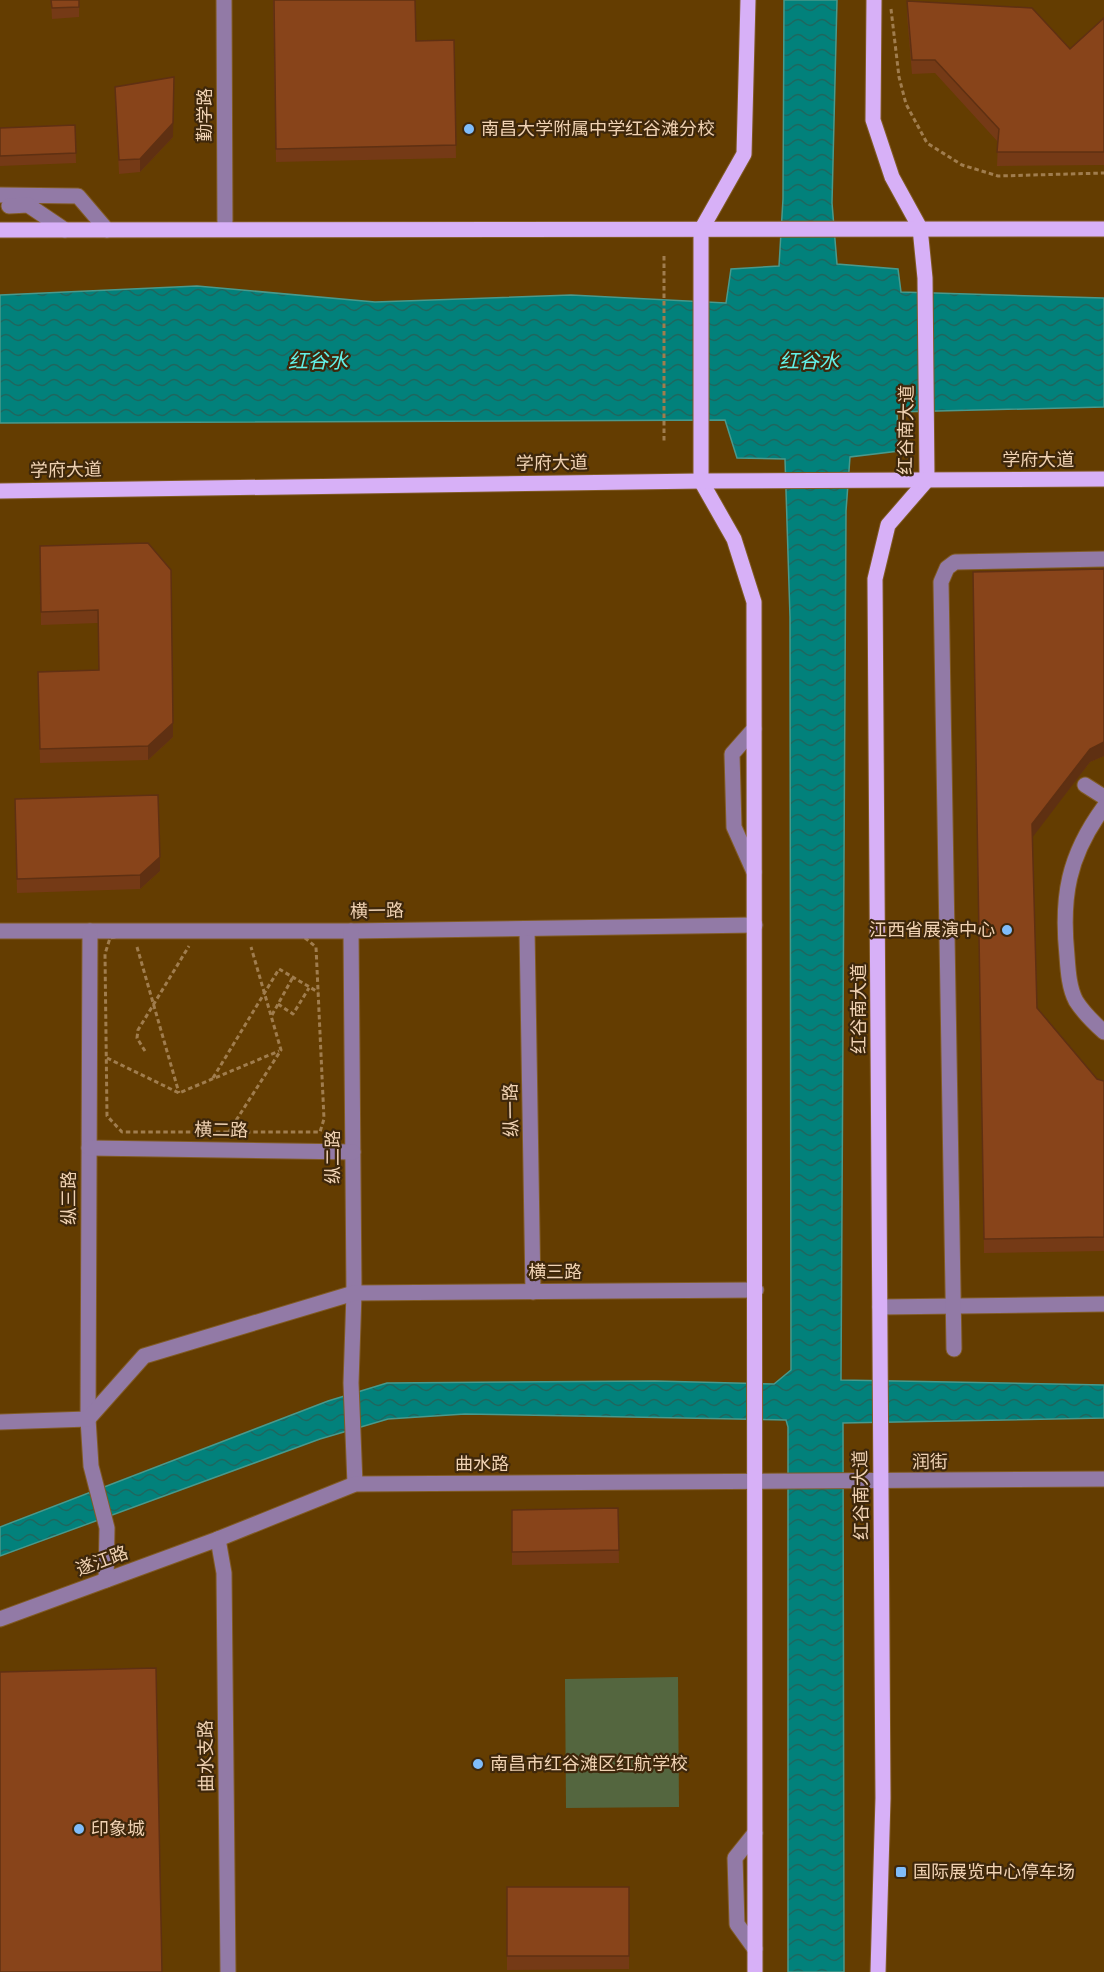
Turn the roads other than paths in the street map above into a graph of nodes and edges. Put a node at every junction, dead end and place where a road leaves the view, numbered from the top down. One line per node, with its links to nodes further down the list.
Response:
1 (224, 0): 7 (street, 勤学路)
2 (748, 0): 12 (main road)
3 (874, 0): 6 (main road, 红谷南大道)
4 (0, 195): 11 (street)
5 (0, 206): 10 (street)
6 (920, 228): 8 (main road); 12 (main road); 14 (main road, 红谷南大道)
7 (225, 229): 11 (main road); 12 (main road)
8 (1104, 229)
9 (0, 230): 10 (main road)
10 (65, 230): 11 (main road)
11 (106, 230)
12 (702, 230): 15 (main road)
13 (1104, 479): 14 (main road, 学府大道)
14 (927, 480): 15 (main road, 学府大道); 36 (main road, 红谷南大道)
15 (701, 481): 16 (main road, 学府大道); 18 (main road)
16 (0, 491)
17 (1104, 559): 35 (street)
18 (754, 729): 22 (main road); 22 (street)
19 (1085, 785): 20 (street)
20 (1104, 797)
21 (1104, 807): 28 (street)
22 (755, 872): 23 (main road)
23 (755, 925): 24 (street, 横一路); 31 (main road)
24 (527, 928): 27 (street, 横一路); 32 (street, 纵一路)
25 (0, 931): 26 (street, 横一路)
26 (90, 931): 27 (street, 横一路); 29 (street, 纵三路)
27 (351, 931): 30 (street, 纵二路)
28 (1104, 1032)
29 (89, 1148): 30 (street, 横二路); 38 (street, 纵三路)
30 (353, 1152): 33 (street, 纵二路)
31 (756, 1290): 32 (street, 横三路); 41 (main road)
32 (533, 1292): 33 (street, 横三路)
33 (354, 1293): 38 (street, 横三路); 43 (street, 纵二路)
34 (1104, 1304): 35 (street)
35 (954, 1306): 36 (street); 37 (street)
36 (880, 1307): 42 (main road, 红谷南大道)
37 (954, 1349)
38 (88, 1419): 39 (street); 45 (street, 纵三路)
39 (0, 1422)
40 (1104, 1479): 42 (street, 润街)
41 (758, 1482): 42 (street, 润街); 43 (street, 曲水路); 48 (main road)
42 (880, 1482): 49 (main road, 红谷南大道)
43 (355, 1484): 44 (street, 曲水路)
44 (219, 1539): 45 (street, 遂江路); 47 (street, 曲水支路)
45 (106, 1580): 46 (street, 遂江路)
46 (0, 1619)
47 (228, 1972)
48 (755, 1972)
49 (878, 1972)

